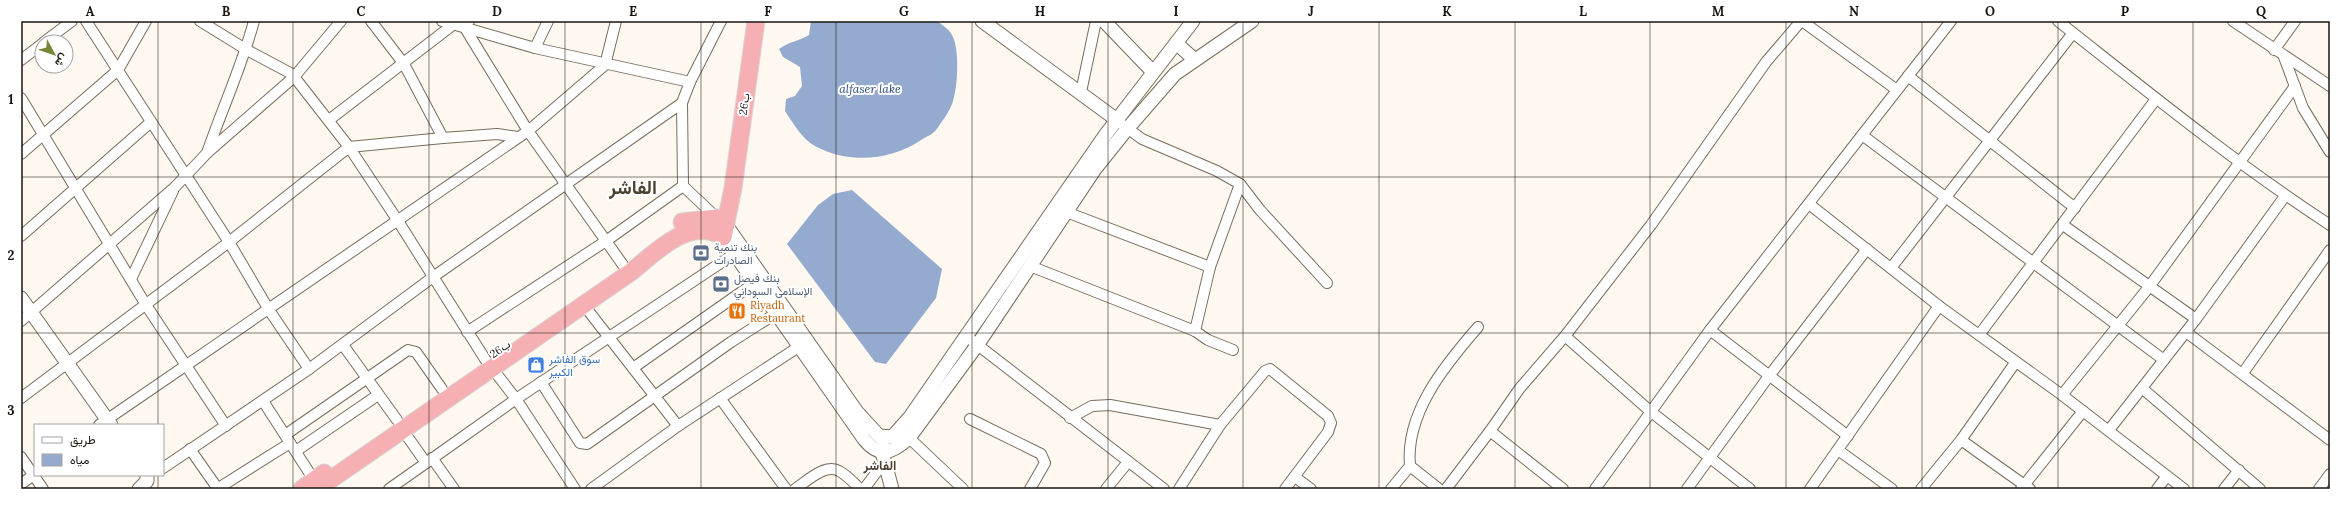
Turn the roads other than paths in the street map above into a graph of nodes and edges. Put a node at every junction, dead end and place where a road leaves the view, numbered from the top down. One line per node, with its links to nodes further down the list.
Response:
1 (72, 21): 26 (street)
2 (86, 21): 37 (street)
3 (146, 21): 37 (street)
4 (200, 21): 30 (street)
5 (254, 21): 30 (street)
6 (341, 21): 40 (street)
7 (371, 21): 35 (street)
8 (442, 21): 23 (street)
9 (548, 21): 28 (street)
10 (616, 21): 36 (street)
11 (721, 21): 41 (street)
12 (756, 21): 80 (highway, 26ب)
13 (982, 21): 46 (street)
14 (1096, 21): 46 (street)
15 (1104, 21): 38 (street)
16 (1193, 21): 27 (street)
17 (1252, 21): 34 (street)
18 (1802, 21): 45 (street); 115 (street)
19 (1951, 21): 39 (street)
20 (2058, 21): 25 (street)
21 (2233, 21): 31 (street)
22 (2295, 21): 31 (street)
23 (454, 24): 24 (street); 35 (street)
24 (466, 24): 28 (street); 54 (street)
25 (2073, 33): 48 (street); 59 (street)
26 (55, 34)
27 (1176, 43): 34 (street); 38 (street)
28 (535, 48): 36 (street)
29 (34, 50): 33 (street)
30 (246, 50): 40 (street); 62 (street)
31 (2274, 50): 32 (street)
32 (2284, 57): 43 (street); 44 (street)
33 (21, 60)
34 (1195, 60): 42 (street)
35 (404, 64): 50 (street); 58 (street)
36 (604, 65): 41 (street); 54 (street)
37 (118, 70): 52 (street); 55 (street)
38 (1153, 72): 42 (street); 51 (street)
39 (1908, 76): 45 (street); 59 (street)
40 (294, 77): 50 (street); 62 (street)
41 (690, 82): 49 (street)
42 (1165, 85): 53 (street)
43 (2295, 86): 61 (street); 64 (street)
44 (2330, 86)
45 (1897, 90): 56 (street)
46 (1081, 92): 51 (street)
47 (21, 98): 55 (street)
48 (2156, 99): 64 (street); 75 (street)
49 (682, 103): 68 (street); 69 (street)
50 (329, 120): 60 (street)
51 (1117, 120): 53 (street); 65 (street)
52 (151, 122): 66 (street); 70 (street)
53 (1127, 129): 65 (street); 67 (street)
54 (528, 131): 57 (street); 68 (street)
55 (43, 134): 63 (street); 70 (street)
56 (1862, 135): 73 (street); 74 (street)
57 (518, 137): 58 (street); 77 (street)
58 (443, 138): 60 (street)
59 (1990, 142): 73 (street); 75 (street)
60 (349, 147): 77 (street); 83 (street)
61 (2330, 152)
62 (207, 153): 66 (street)
63 (21, 154)
64 (2240, 162): 72 (street); 98 (street)
65 (1090, 166): 76 (street)
66 (185, 176): 71 (street); 83 (street)
67 (1240, 184): 91 (street); 97 (street)
68 (565, 185): 82 (street); 93 (street)
69 (683, 186): 80 (street); 82 (street)
70 (75, 187): 81 (street); 84 (street)
71 (175, 187): 84 (street); 94 (street)
72 (2286, 196): 79 (street); 106 (street)
73 (1946, 198): 88 (street); 92 (street)
74 (1809, 204): 85 (street); 110 (street)
75 (2075, 208): 78 (street)
76 (1061, 210): 90 (street); 91 (street); 96 (street)
77 (398, 221): 93 (street); 103 (street)
78 (2063, 224): 88 (street); 98 (street)
79 (2330, 225)
80 (716, 226): 87 (street); 89 (highway, 26ب); 95 (street); 100 (highway, 26ب)
81 (21, 236)
82 (606, 241): 89 (street); 111 (street)
83 (229, 242): 101 (street); 103 (street)
84 (108, 243): 94 (street); 105 (street)
85 (1867, 249): 92 (street); 129 (street)
86 (2330, 250): 128 (street)
87 (734, 254): 95 (street); 116 (street)
88 (2033, 264): 108 (street); 113 (street)
89 (622, 265): 124 (highway, 26ب)
90 (1030, 266): 96 (street); 109 (street)
91 (1210, 267): 109 (street)
92 (1891, 268): 102 (street)
93 (433, 277): 111 (street); 119 (street)
94 (131, 279): 101 (street)
95 (758, 280): 104 (street); 117 (street); 126 (street)
96 (1012, 280): 114 (street); 118 (street)
97 (1327, 283)
98 (2149, 287): 106 (street); 108 (street)
99 (21, 298): 105 (street)
100 (583, 304): 116 (street); 124 (highway, 26ب)
101 (146, 305): 123 (street); 125 (street)
102 (1939, 306): 113 (street); 154 (street)
103 (269, 310): 125 (street); 127 (street)
104 (775, 314): 117 (street); 138 (street)
105 (26, 317): 123 (street)
106 (2196, 319): 112 (street)
107 (1478, 327): 166 (street)
108 (2118, 327): 121 (street); 136 (street)
109 (1195, 330): 120 (street)
110 (1710, 330): 129 (street); 142 (street)
111 (467, 332): 124 (street)
112 (2186, 332): 121 (street); 128 (street)
113 (1979, 335): 122 (street)
114 (966, 336): 118 (street); 132 (street)
115 (1565, 336): 142 (street); 152 (street)
116 (609, 337): 126 (street); 131 (street)
117 (802, 344): 139 (street); 155 (street); 162 (street)
118 (978, 344): 132 (street); 144 (street)
119 (343, 345): 127 (street); 130 (street)
120 (1234, 350)
121 (2164, 360): 134 (street)
122 (2015, 363): 136 (street); 156 (street)
123 (68, 364): 137 (street); 146 (street)
124 (488, 364): 133 (highway, 26ب); 140 (street); 147 (highway, 26ب)
125 (185, 366): 146 (street); 149 (street)
126 (633, 368): 138 (street)
127 (309, 369): 141 (street)
128 (2243, 373): 157 (street)
129 (1769, 376): 154 (street); 163 (street)
130 (366, 378): 133 (street); 135 (street); 158 (street)
131 (541, 382): 138 (street); 140 (street)
132 (942, 382): 153 (street)
133 (442, 389): 147 (highway, 26ب)
134 (2143, 389): 151 (street); 168 (street)
135 (378, 395): 147 (street); 158 (street)
136 (2062, 395): 143 (street)
137 (21, 398)
138 (654, 398): 150 (street)
139 (720, 398): 150 (street); 185 (street)
140 (516, 399): 164 (street); 183 (street)
141 (263, 401): 149 (street); 158 (street)
142 (1650, 411): 163 (street); 201 (street)
143 (2083, 411): 151 (street); 177 (street)
144 (1070, 418): 148 (street); 165 (street)
145 (970, 419): 191 (street)
146 (106, 423)
147 (399, 424): 164 (street); 176 (highway, 26ب)
148 (1220, 425): 173 (street); 194 (street)
149 (226, 426): 159 (street)
150 (678, 426): 184 (street)
151 (2109, 430): 174 (street)
152 (1490, 431): 199 (street); 200 (street)
153 (904, 434): 155 (street); 162 (street); 190 (street)
154 (1848, 436): 160 (street)
155 (884, 438): 162 (street)
156 (1961, 440): 177 (street); 206 (street)
157 (2330, 440)
158 (291, 443): 176 (street); 180 (street)
159 (190, 449): 167 (street); 180 (street)
160 (1838, 450): 204 (street); 205 (street)
161 (21, 457): 170 (street)
162 (883, 457): 188 (street); 189 (street)
163 (1709, 458): 202 (street); 203 (street)
164 (429, 460): 181 (street); 182 (street)
165 (1128, 462): 192 (street); 193 (street)
166 (1410, 466): 197 (street); 198 (street)
167 (164, 467)
168 (2239, 470): 209 (street); 210 (street)
169 (2330, 474): 211 (street)
170 (34, 475): 175 (street)
171 (35, 476): 178 (street)
172 (149, 476): 179 (street)
173 (1294, 476): 195 (street); 196 (street)
174 (2167, 476): 207 (street); 208 (street)
175 (21, 484)
176 (315, 487)
177 (2025, 488)
178 (43, 489)
179 (138, 489)
180 (218, 489)
181 (388, 489)
182 (454, 489)
183 (575, 489)
184 (591, 489)
185 (786, 489)
186 (795, 489): 187 (street)
187 (860, 489)
188 (864, 489)
189 (892, 489)
190 (963, 489)
191 (1030, 489)
192 (1106, 489)
193 (1164, 489)
194 (1179, 489)
195 (1284, 489)
196 (1310, 489)
197 (1391, 489)
198 (1439, 489)
199 (1446, 489)
200 (1563, 489)
201 (1595, 489)
202 (1687, 489)
203 (1750, 489)
204 (1810, 489)
205 (1892, 489)
206 (1921, 489)
207 (2157, 489)
208 (2184, 489)
209 (2224, 489)
210 (2260, 489)
211 (2319, 489)

